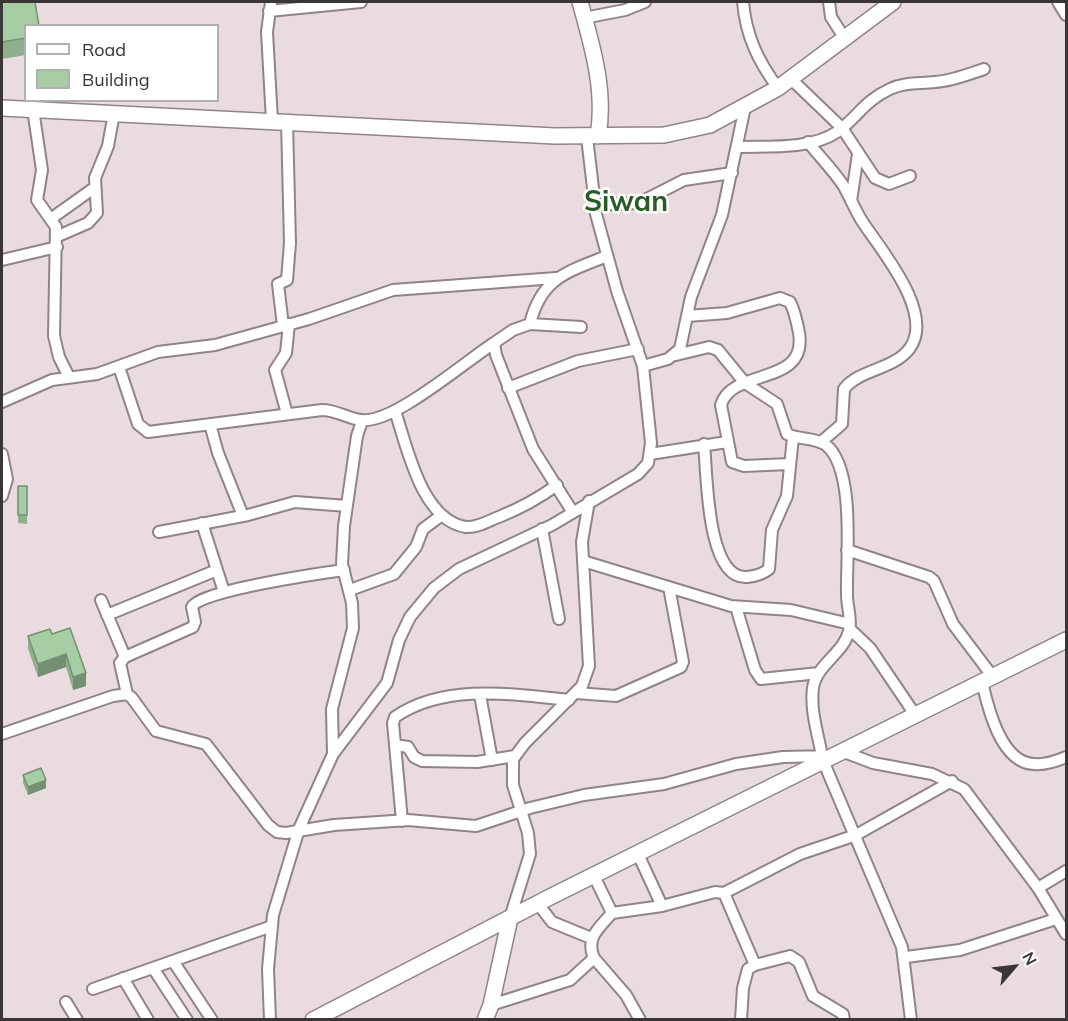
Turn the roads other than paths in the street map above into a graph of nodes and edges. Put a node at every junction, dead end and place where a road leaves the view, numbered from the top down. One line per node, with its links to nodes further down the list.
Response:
1 (361, 2): 8 (street)
2 (580, 2): 10 (street)
3 (645, 2): 10 (street)
4 (743, 2): 13 (street)
5 (829, 2): 11 (street)
6 (892, 2): 11 (street)
7 (1058, 2): 9 (street)
8 (270, 6): 19 (street)
9 (1066, 15)
10 (584, 18): 21 (street)
11 (844, 39): 13 (street)
12 (984, 69): 20 (street)
13 (784, 84): 14 (street); 20 (street)
14 (746, 107): 21 (street); 23 (street)
15 (2, 108): 16 (street)
16 (33, 109): 17 (street); 18 (street); 30 (street)
17 (114, 113): 19 (street); 27 (street)
18 (2, 115)
19 (280, 121): 21 (street); 37 (street)
20 (842, 128): 22 (street); 24 (street)
21 (593, 136): 29 (street)
22 (808, 142): 23 (street); 28 (street)
23 (737, 147): 25 (street)
24 (858, 154): 26 (street); 28 (street)
25 (732, 173): 29 (street); 35 (street)
26 (910, 176)
27 (94, 188): 30 (street); 31 (street)
28 (851, 201): 54 (street)
29 (594, 205): 32 (street)
30 (52, 218): 31 (street)
31 (58, 241): 33 (street); 44 (street)
32 (607, 256): 34 (street); 40 (street)
33 (2, 260)
34 (556, 278): 36 (street); 37 (street)
35 (687, 316): 41 (street); 45 (street)
36 (530, 324): 38 (street); 39 (street)
37 (286, 325): 43 (street); 49 (street)
38 (581, 327)
39 (494, 343): 46 (street); 48 (street)
40 (638, 349): 42 (street); 46 (street)
41 (676, 355): 42 (street); 45 (street)
42 (643, 366): 57 (street)
43 (119, 367): 44 (street); 51 (street)
44 (69, 377): 47 (street)
45 (745, 383): 52 (street); 53 (street)
46 (508, 388): 59 (street)
47 (2, 402)
48 (395, 411): 50 (street); 64 (street)
49 (287, 414): 50 (street); 51 (street)
50 (362, 420): 62 (street)
51 (210, 424): 65 (street)
52 (794, 438): 54 (street); 58 (street)
53 (727, 442): 55 (street); 58 (street)
54 (821, 442): 69 (street)
55 (704, 444): 57 (street); 58 (street)
56 (2, 454): 60 (street)
57 (650, 454): 61 (street)
58 (789, 464)
59 (557, 485): 63 (street); 64 (street)
60 (2, 496)
61 (589, 501): 63 (street); 70 (street)
62 (347, 506): 65 (street); 72 (street)
63 (572, 511): 67 (street)
64 (442, 515): 74 (street)
65 (243, 516): 66 (street)
66 (202, 523): 68 (street); 71 (street)
67 (542, 529): 79 (street); 91 (street)
68 (159, 532)
69 (847, 550): 80 (street); 84 (street)
70 (583, 561): 73 (street); 87 (street)
71 (217, 570): 75 (street); 78 (street)
72 (344, 570): 74 (street); 75 (street)
73 (669, 587): 77 (street); 87 (street)
74 (350, 590): 91 (street)
75 (224, 592): 82 (street)
76 (100, 600): 78 (street)
77 (736, 607): 80 (street); 83 (street)
78 (107, 615): 82 (street)
79 (559, 619)
80 (850, 627): 83 (street); 88 (street)
81 (1066, 640): 84 (street)
82 (125, 657): 85 (street)
83 (819, 673): 93 (street)
84 (988, 680): 88 (street); 94 (street)
85 (127, 694): 89 (street); 99 (street)
86 (480, 695): 87 (street); 90 (street); 95 (street)
87 (572, 696): 92 (street)
88 (916, 716): 93 (street)
89 (2, 734)
90 (395, 745): 95 (street); 98 (street)
91 (333, 754): 99 (street)
92 (515, 756): 95 (street); 97 (street)
93 (831, 757): 96 (street); 97 (street); 100 (street); 101 (street)
94 (1066, 757)
95 (492, 760)
96 (952, 782): 100 (street); 104 (street)
97 (521, 810): 98 (street); 109 (street)
98 (402, 821): 99 (street)
99 (299, 829): 111 (street)
100 (856, 835): 105 (street); 114 (street)
101 (638, 854): 103 (street); 107 (street)
102 (1066, 871): 104 (street)
103 (594, 876): 106 (street); 108 (street)
104 (1038, 888): 110 (street)
105 (724, 892): 107 (street); 117 (street)
106 (538, 904): 109 (street); 113 (street)
107 (662, 906): 108 (street)
108 (612, 914): 113 (street)
109 (510, 918): 122 (street); 128 (street)
110 (1056, 919): 112 (street); 114 (street)
111 (272, 927): 116 (street); 127 (street)
112 (1066, 934)
113 (591, 938): 115 (street)
114 (906, 957): 133 (street)
115 (594, 958): 122 (street); 130 (street)
116 (173, 961): 118 (street); 126 (street)
117 (755, 965): 131 (street); 132 (street)
118 (153, 968): 119 (street); 125 (street)
119 (123, 978): 120 (street); 124 (street)
120 (93, 989)
121 (66, 1002): 123 (street)
122 (491, 1005): 129 (street)
123 (77, 1020)
124 (148, 1020)
125 (187, 1020)
126 (212, 1020)
127 (270, 1020)
128 (313, 1020)
129 (485, 1020)
130 (639, 1020)
131 (741, 1020)
132 (844, 1020)
133 (911, 1020)

